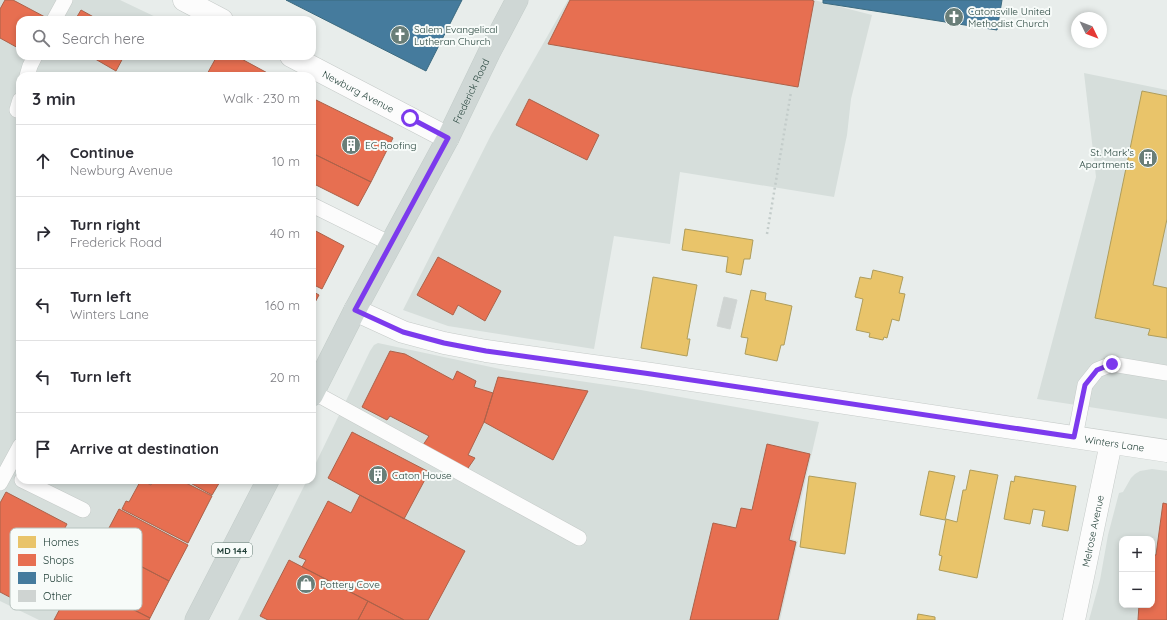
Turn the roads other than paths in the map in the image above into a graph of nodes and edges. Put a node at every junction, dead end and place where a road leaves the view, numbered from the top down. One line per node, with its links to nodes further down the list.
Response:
1 (64, 0): 4 (lane)
2 (184, 0): 5 (street)
3 (517, 0): 9 (main road, Frederick Road)
4 (56, 16)
5 (214, 16)
6 (33, 60): 8 (lane)
7 (299, 60): 9 (street, Newburg Avenue)
8 (28, 72)
9 (448, 138): 11 (main road, Frederick Road)
10 (316, 207): 11 (lane)
11 (391, 244): 12 (main road, Frederick Road)
12 (355, 310): 14 (main road, Frederick Road); 16 (street, Winters Lane)
13 (1167, 373): 16 (lane)
14 (316, 388)
15 (316, 396): 25 (lane)
16 (1074, 437): 17 (street, Winters Lane)
17 (1112, 443): 18 (street, Winters Lane); 27 (street, Melrose Avenue)
18 (1167, 451)
19 (16, 454): 20 (lane)
20 (3, 478): 21 (lane)
21 (16, 479)
22 (29, 484): 24 (lane)
23 (266, 484): 26 (main road, MD 144)
24 (83, 510)
25 (579, 538)
26 (196, 620)
27 (1074, 620)

